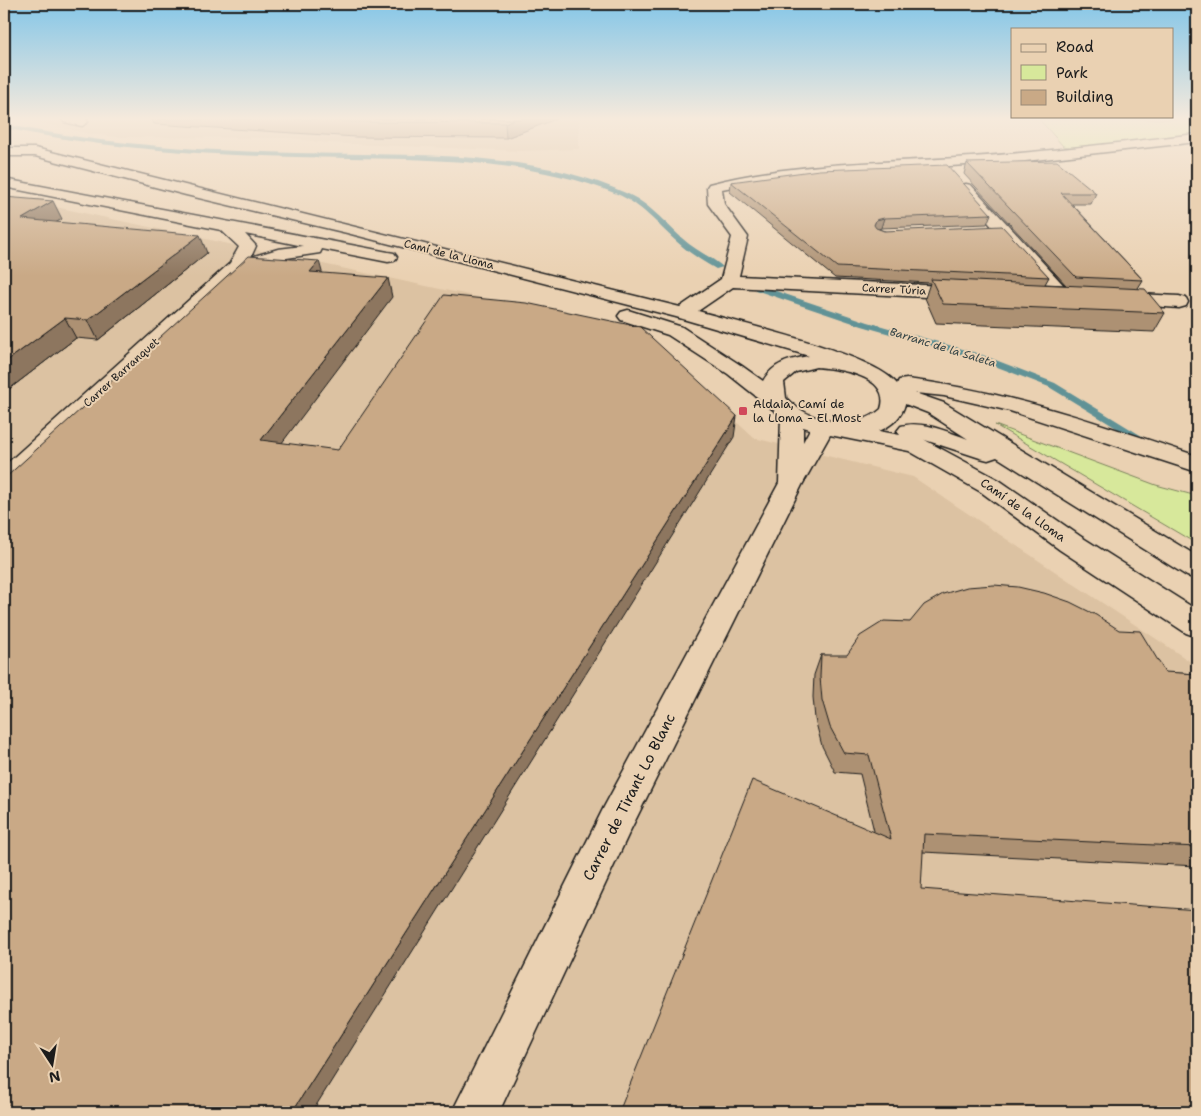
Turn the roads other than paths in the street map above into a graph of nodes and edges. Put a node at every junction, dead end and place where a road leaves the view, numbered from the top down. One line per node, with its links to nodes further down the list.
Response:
1 (17, 171): 5 (street)
2 (72, 171): 19 (street, Camí de la Lloma)
3 (815, 171): 12 (street)
4 (950, 171): 8 (street)
5 (4, 178)
6 (4, 183): 7 (street, Camí de la Lloma)
7 (225, 225): 10 (street, Camí de la Lloma); 11 (street, Carrer Barranquet)
8 (1004, 230): 9 (street); 15 (street)
9 (985, 231)
10 (332, 246): 11 (street, Carrer Barranquet); 22 (street, Camí de la Lloma)
11 (237, 266): 27 (street, Carrer Barranquet)
12 (728, 281): 13 (street, Carrer Túria); 19 (street)
13 (978, 293)
14 (1036, 296): 15 (street)
15 (1064, 297): 16 (street)
16 (1084, 298)
17 (1103, 298): 18 (street)
18 (1179, 302)
19 (683, 313): 20 (street, Camí de la Lloma)
20 (852, 365): 21 (street); 22 (street, Carrer de Tirant Lo Blanc)
21 (888, 387): 23 (street); 25 (street); 26 (street)
22 (786, 410): 24 (street, Camí de la Lloma); 28 (street, Carrer de Tirant Lo Blanc)
23 (868, 426): 24 (street); 26 (street)
24 (829, 428): 28 (street, Carrer de Tirant Lo Blanc); 30 (street, Camí de la Lloma)
25 (1197, 464)
26 (1030, 467): 29 (street)
27 (4, 478)
28 (790, 485): 31 (street, Carrer de Tirant Lo Blanc)
29 (1197, 569)
30 (1197, 625)
31 (475, 1112)

